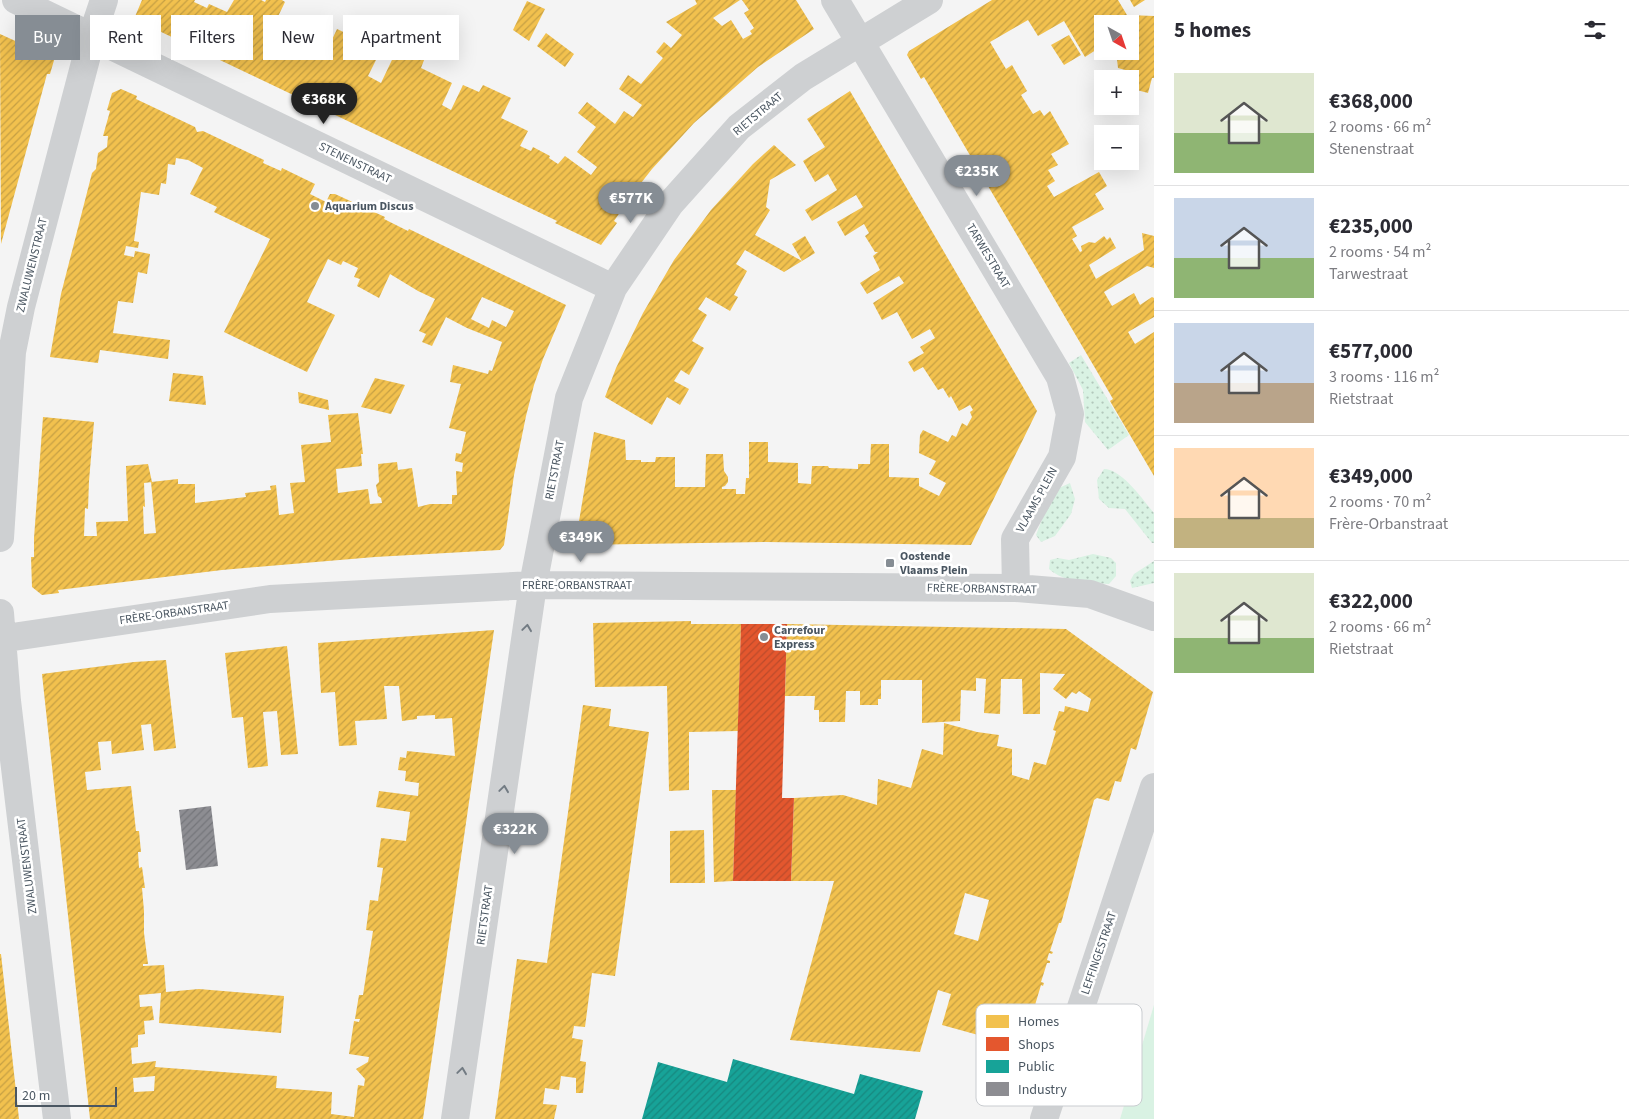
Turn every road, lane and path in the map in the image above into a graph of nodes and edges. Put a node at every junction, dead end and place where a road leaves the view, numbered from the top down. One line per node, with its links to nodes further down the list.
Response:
1 (16, 0): 6 (street, STENENSTRAAT)
2 (104, 0): 5 (street, ZWALUWENSTRAAT)
3 (835, 0): 7 (street, TARWESTRAAT)
4 (929, 0): 7 (street, RIETSTRAAT)
5 (99, 15)
6 (90, 35)
7 (859, 42): 10 (street, RIETSTRAAT); 12 (street, TARWESTRAAT)
8 (90, 43): 11 (street, ZWALUWENSTRAAT)
9 (142, 60): 10 (street, STENENSTRAAT)
10 (613, 288): 14 (street, RIETSTRAAT)
11 (11, 303): 13 (street, ZWALUWENSTRAAT)
12 (1070, 414): 15 (street, VLAAMS PLEIN)
13 (0, 538)
14 (533, 584): 15 (street, FRÈRE-ORBANSTRAAT); 17 (street, FRÈRE-ORBANSTRAAT); 22 (street, RIETSTRAAT, one-way to 14)
15 (1016, 588): 16 (street, FRÈRE-ORBANSTRAAT)
16 (1154, 617)
17 (1, 630): 21 (street, ZWALUWENSTRAAT)
18 (1154, 787): 19 (street, LEFFINGESTRAAT)
19 (1082, 1004)
20 (1048, 1106): 23 (street, LEFFINGESTRAAT)
21 (57, 1119)
22 (455, 1119)
23 (1044, 1119)

